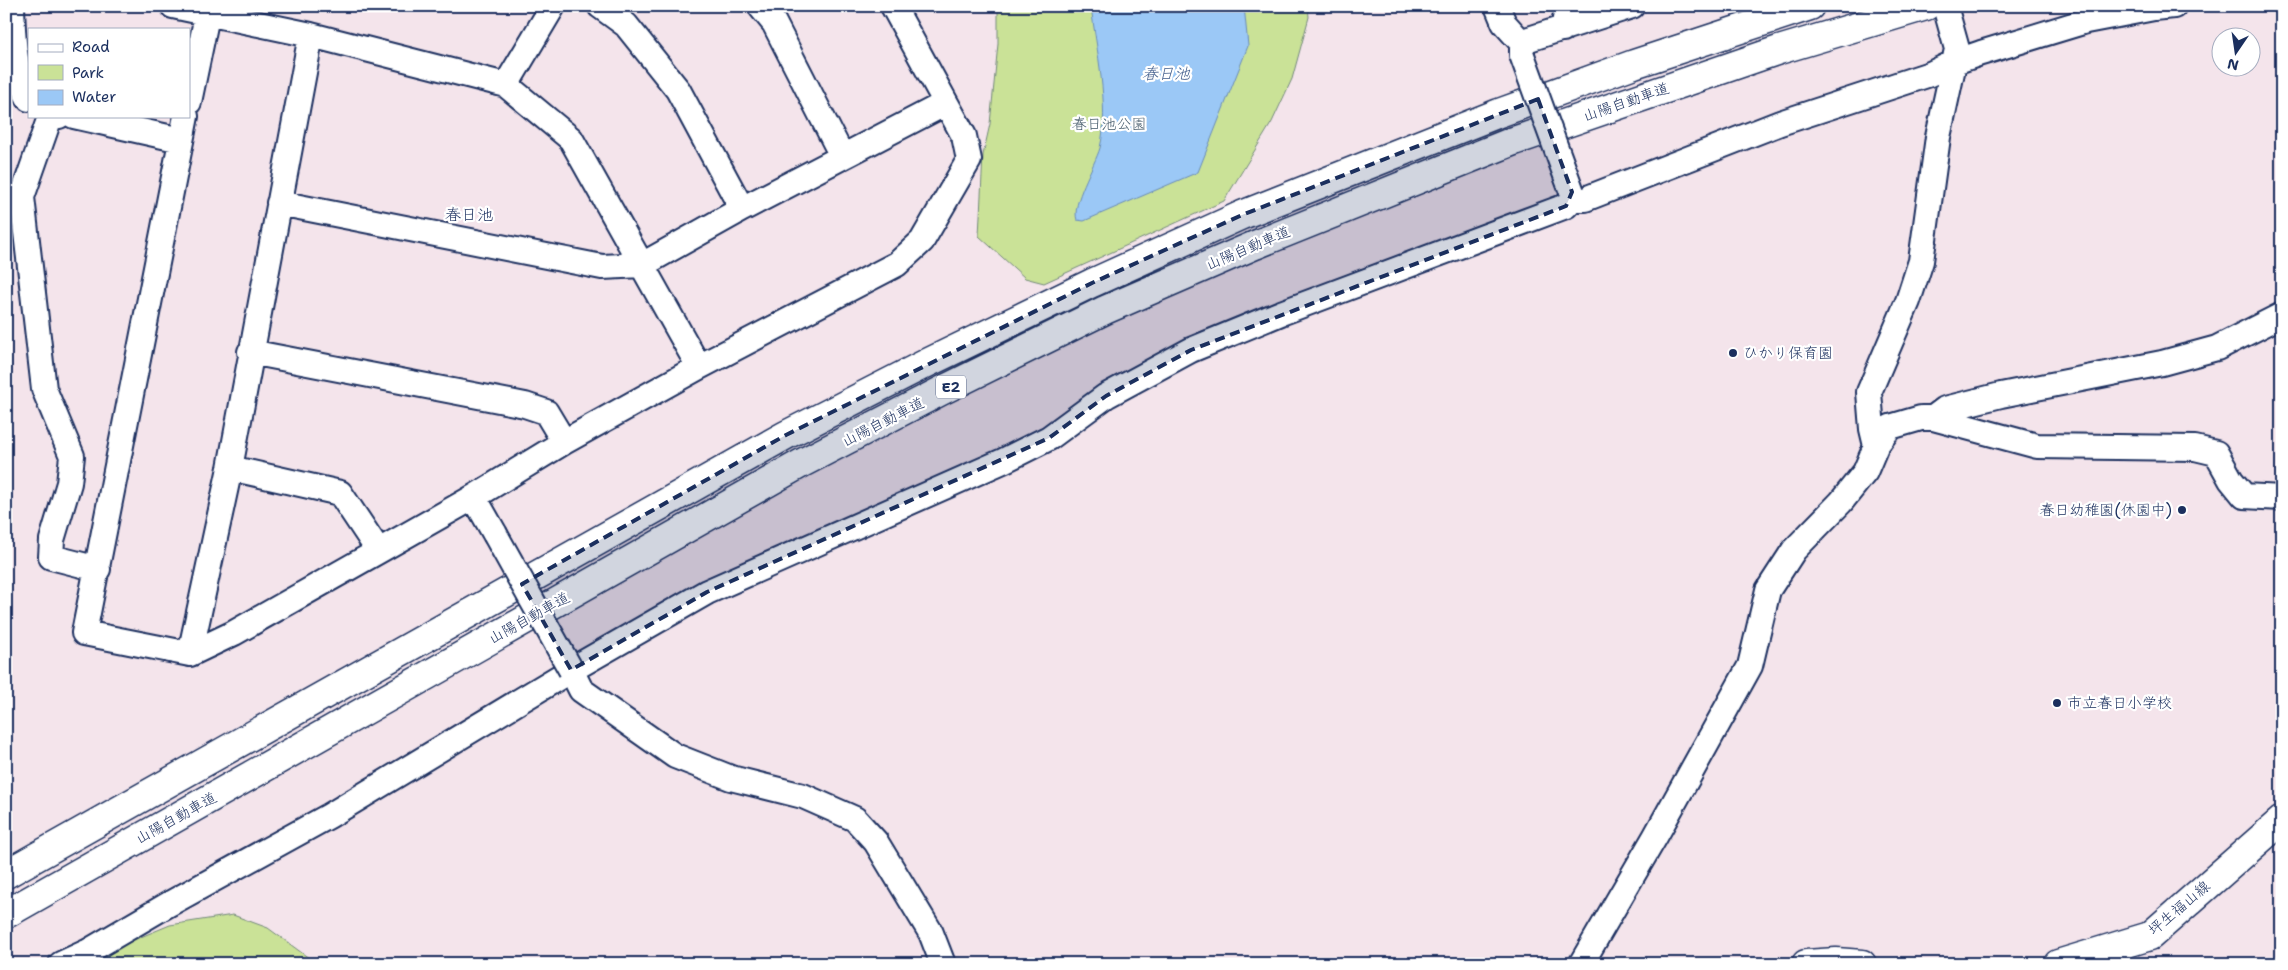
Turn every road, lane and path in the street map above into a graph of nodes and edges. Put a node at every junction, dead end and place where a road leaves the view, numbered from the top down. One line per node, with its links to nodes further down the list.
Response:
1 (12, 6): 20 (street)
2 (173, 6): 14 (street)
3 (553, 6): 19 (street)
4 (600, 6): 30 (street)
5 (760, 6): 27 (street)
6 (893, 6): 22 (street)
7 (1497, 6): 17 (street)
8 (1572, 6): 15 (street)
9 (1632, 6): 15 (street)
10 (1810, 6): 46 (main road, E2)
11 (1926, 6): 47 (main road, 山陽自動車道 / E2)
12 (1945, 6): 18 (street)
13 (2174, 6): 18 (street)
14 (208, 10): 16 (street); 21 (street)
15 (1563, 28): 17 (street)
16 (311, 35): 19 (street); 29 (street)
17 (1522, 49): 28 (street, bridge)
18 (1956, 56): 28 (street); 37 (street)
19 (506, 85): 31 (street)
20 (28, 97)
21 (190, 97)
22 (946, 103): 27 (street); 34 (street)
23 (52, 118): 42 (street)
24 (83, 118): 26 (street)
25 (186, 118): 26 (street)
26 (181, 140): 42 (street)
27 (842, 156): 30 (street)
28 (1572, 196): 44 (street)
29 (279, 203): 31 (street); 33 (street)
30 (742, 209): 31 (street)
31 (642, 266): 34 (street)
32 (2282, 315): 35 (street)
33 (250, 352): 36 (street); 38 (street)
34 (699, 367): 36 (street)
35 (1933, 418): 37 (street); 40 (street)
36 (564, 442): 39 (street)
37 (1876, 446): 50 (street)
38 (230, 468): 41 (street); 43 (street)
39 (474, 497): 41 (street); 44 (street, bridge)
40 (2282, 498)
41 (378, 550): 43 (street)
42 (98, 569): 43 (street)
43 (190, 654)
44 (571, 670): 48 (street); 49 (street)
45 (2282, 820): 53 (main road, 坪生福山線)
46 (6, 874)
47 (6, 914)
48 (61, 964)
49 (943, 964)
50 (1581, 964)
51 (1806, 964): 52 (main road)
52 (1862, 964)
53 (2058, 964)

